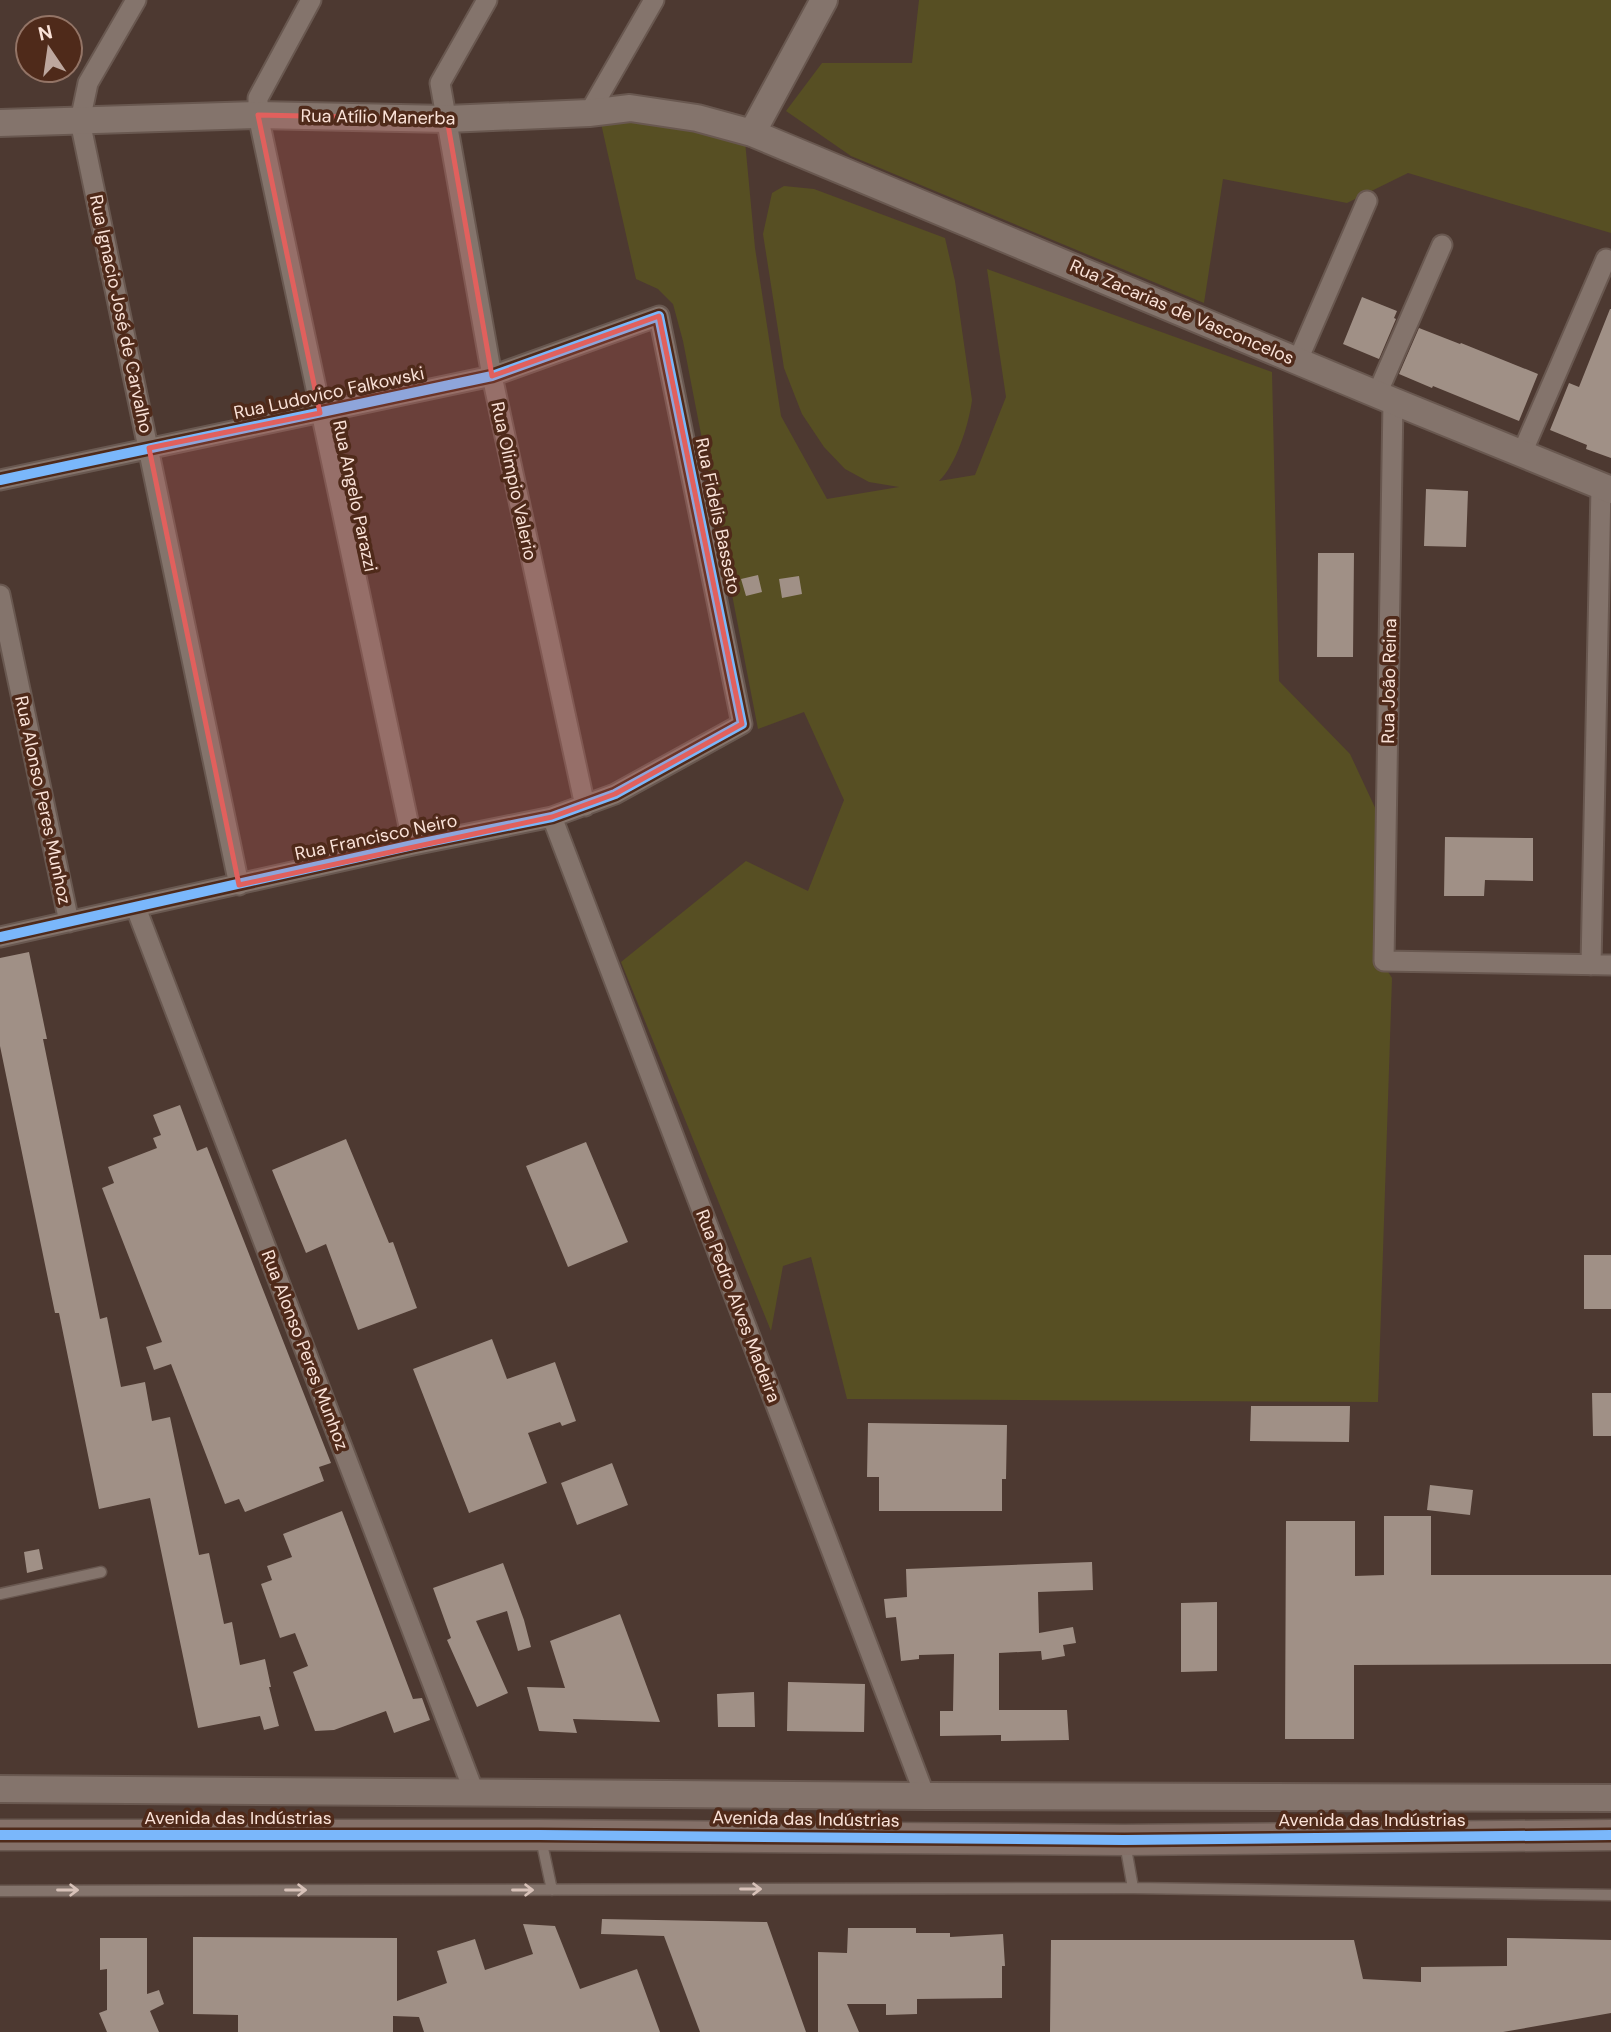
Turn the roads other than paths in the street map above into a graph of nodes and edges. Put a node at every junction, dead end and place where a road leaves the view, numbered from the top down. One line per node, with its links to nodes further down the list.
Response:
1 (136, 0): 9 (street, Rua Ignacio José de Carvalho)
2 (311, 0): 7 (street, Rua Angelo Parazzi)
3 (488, 0): 8 (street, Rua Olimpio Valerio)
4 (654, 0): 6 (street)
5 (824, 0): 11 (street)
6 (589, 113): 8 (street, Rua Atílio Manerba); 11 (street, Rua Atílio Manerba)
7 (258, 116): 8 (street, Rua Atílio Manerba); 9 (street, Rua Atílio Manerba); 19 (street, Rua Angelo Parazzi)
8 (447, 119): 17 (street, Rua Olimpio Valerio)
9 (80, 121): 10 (street, Rua Atílio Manerba); 20 (street, Rua Ignacio José de Carvalho)
10 (0, 123)
11 (752, 133): 16 (street, Rua Zacarias de Vasconcelos)
12 (1367, 201): 16 (street)
13 (1442, 245): 18 (street)
14 (1606, 259): 21 (street)
15 (659, 316): 17 (street, Rua Ludovico Falkowski); 25 (street, Rua Fidelis Basseto)
16 (1298, 360): 18 (street, Rua Zacarias de Vasconcelos)
17 (492, 376): 19 (street, Rua Ludovico Falkowski); 26 (street, Rua Olimpio Valerio)
18 (1385, 398): 21 (street, Rua Zacarias de Vasconcelos); 33 (street, Rua João Reina)
19 (320, 413): 20 (street, Rua Ludovico Falkowski); 28 (street, Rua Angelo Parazzi)
20 (149, 448): 22 (street, Rua Ludovico Falkowski); 29 (street, Rua Ignacio José de Carvalho)
21 (1522, 453): 23 (street, Rua Zacarias de Vasconcelos)
22 (0, 480)
23 (1606, 488): 33 (street)
24 (0, 595): 31 (street, Rua Alonso Peres Munhoz)
25 (743, 724): 26 (street, Rua Francisco Neiro)
26 (585, 806): 27 (street, Rua Francisco Neiro)
27 (552, 817): 28 (street, Rua Francisco Neiro); 39 (street, Rua Pedro Alves Madeira)
28 (413, 845): 29 (street, Rua Francisco Neiro)
29 (239, 885): 30 (street, Rua Francisco Neiro)
30 (136, 908): 31 (street, Rua Francisco Neiro); 38 (street, Rua Alonso Peres Munhoz)
31 (69, 922): 32 (street, Rua Francisco Neiro)
32 (0, 937)
33 (1591, 965): 34 (street)
34 (1611, 965)
35 (101, 1572): 36 (lane)
36 (0, 1594)
37 (0, 1789): 38 (street, Avenida das Indústrias)
38 (474, 1792): 39 (street, Avenida das Indústrias)
39 (925, 1796): 40 (street, Avenida das Indústrias)
40 (1611, 1798)
41 (0, 1835): 42 (main road, Avenida das Indústrias)
42 (540, 1835): 44 (main road, Avenida das Indústrias); 46 (lane)
43 (1611, 1835): 44 (main road, Avenida das Indústrias)
44 (1124, 1839): 45 (lane)
45 (1133, 1888): 46 (lane, one-way to 45); 48 (lane)
46 (552, 1890): 47 (lane, one-way to 46)
47 (0, 1891)
48 (1611, 1895)

